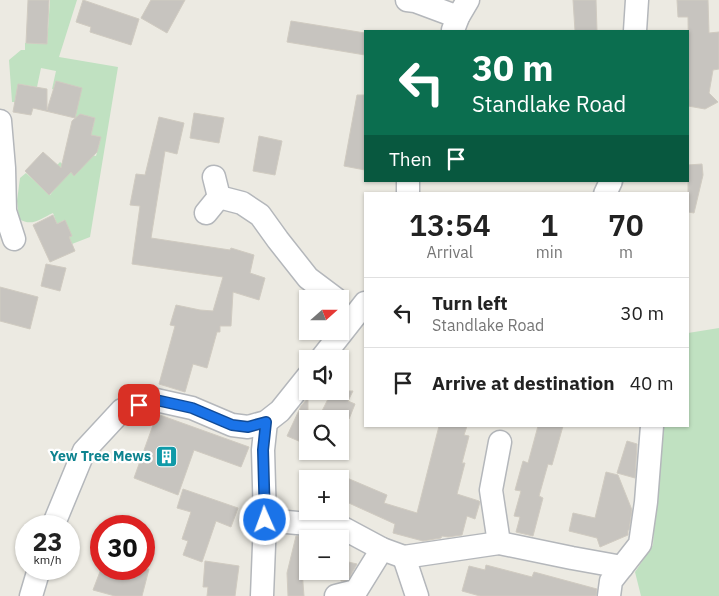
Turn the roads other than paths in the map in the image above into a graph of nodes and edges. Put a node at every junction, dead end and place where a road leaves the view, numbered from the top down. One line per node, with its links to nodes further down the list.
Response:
1 (407, 0): 3 (street)
2 (638, 0): 4 (street)
3 (459, 16)
4 (635, 30)
5 (0, 121): 7 (street)
6 (213, 196): 8 (street)
7 (14, 239)
8 (324, 290)
9 (354, 306): 10 (street)
10 (327, 350)
11 (299, 387): 12 (street)
12 (266, 422): 15 (street); 16 (street)
13 (652, 427): 20 (street)
14 (500, 442): 17 (street)
15 (58, 515)
16 (265, 520): 18 (street); 23 (street)
17 (499, 543): 19 (street); 20 (street)
18 (382, 549): 19 (street); 24 (street)
19 (404, 557): 25 (street)
20 (622, 567): 26 (street)
21 (36, 580): 22 (street)
22 (31, 596)
23 (262, 596)
24 (336, 596)
25 (417, 596)
26 (609, 596)

